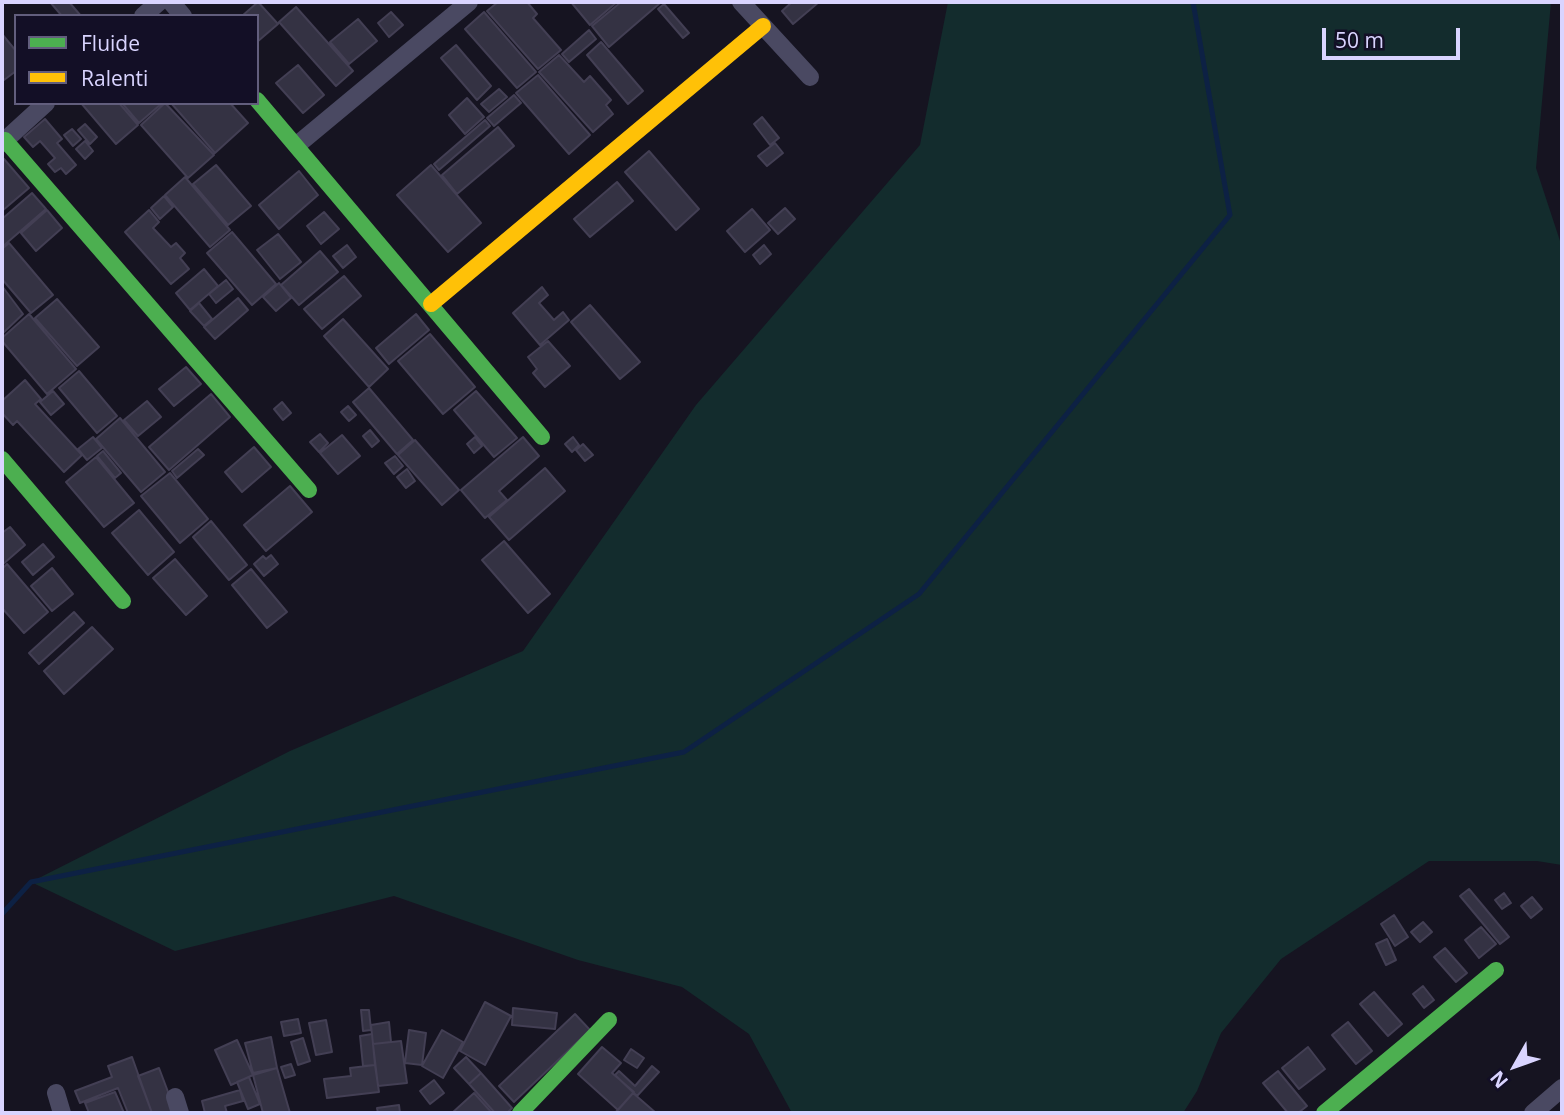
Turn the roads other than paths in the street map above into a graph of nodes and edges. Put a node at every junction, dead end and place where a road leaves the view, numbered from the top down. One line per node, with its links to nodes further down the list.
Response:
1 (159, 2): 4 (street)
2 (469, 2): 10 (street)
3 (741, 2): 5 (street)
4 (145, 14)
5 (763, 26): 6 (street); 11 (street)
6 (810, 77)
7 (259, 102): 10 (street)
8 (44, 105): 9 (street)
9 (3, 142): 14 (street)
10 (297, 145): 11 (street)
11 (431, 304): 12 (street)
12 (542, 437)
13 (2, 459): 15 (street)
14 (309, 491)
15 (123, 601)
16 (1496, 970): 22 (street)
17 (609, 1020): 21 (street)
18 (1562, 1088): 23 (street)
19 (56, 1093): 20 (street)
20 (62, 1113)
21 (520, 1113)
22 (1324, 1113)
23 (1533, 1113)

